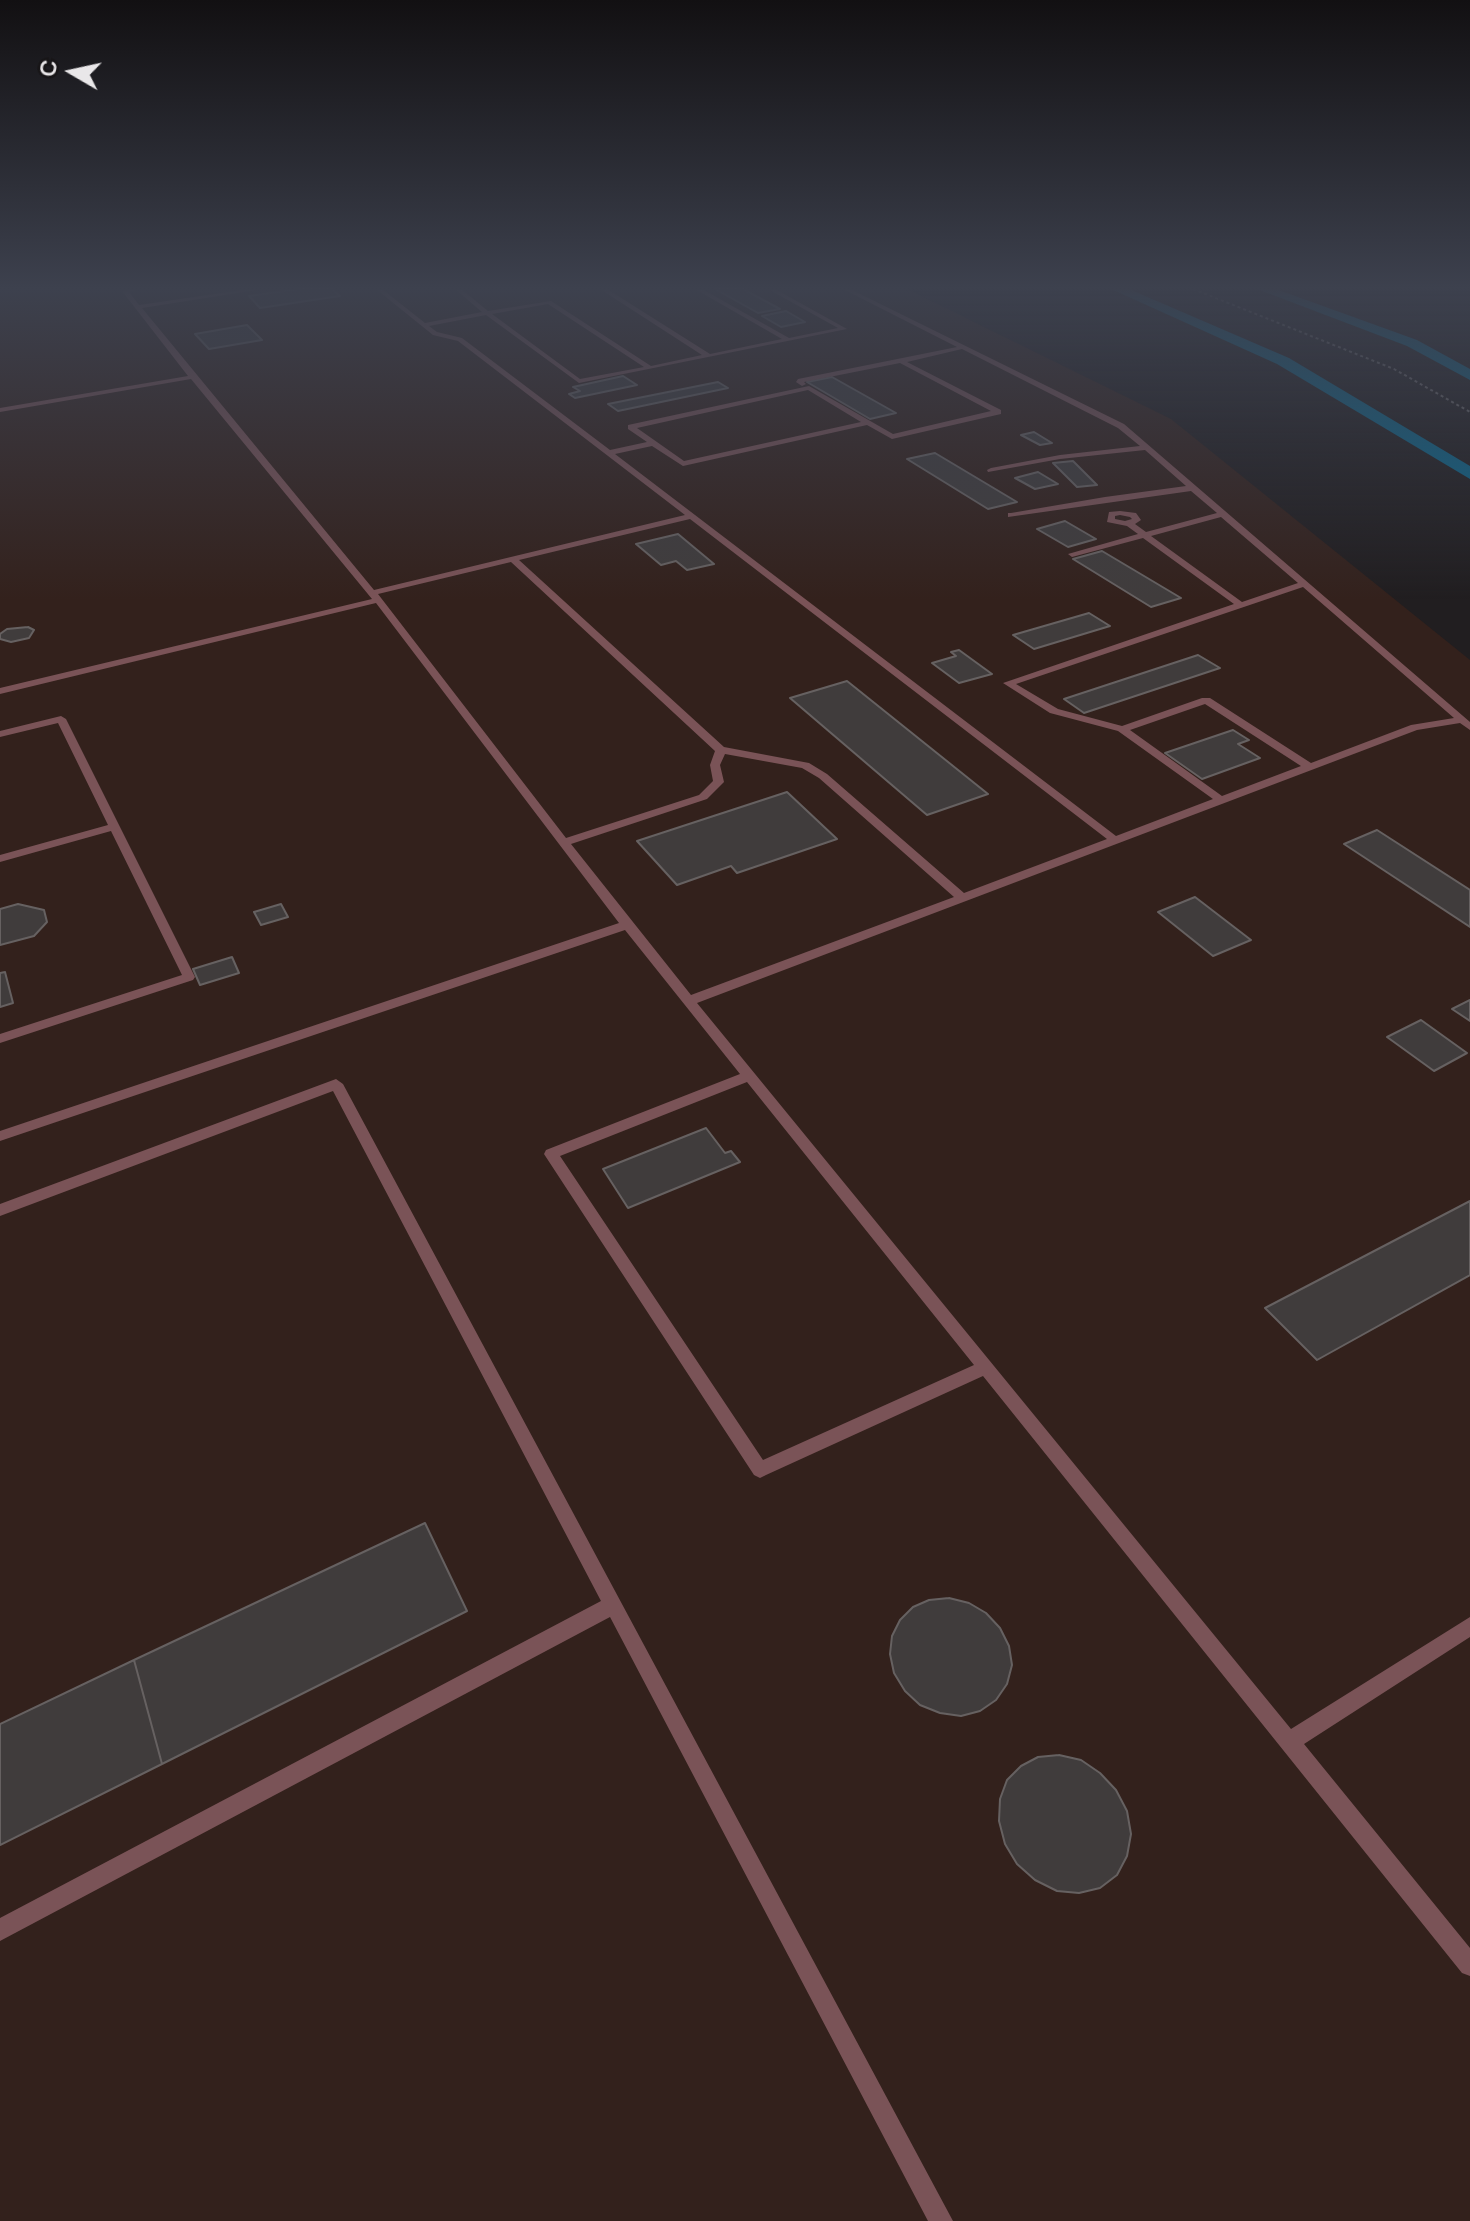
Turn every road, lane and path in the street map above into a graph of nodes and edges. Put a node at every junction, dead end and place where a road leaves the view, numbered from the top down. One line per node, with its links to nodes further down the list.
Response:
1 (101, 393): 9 (lane)
2 (206, 393): 25 (lane)
3 (530, 393): 14 (lane)
4 (788, 393): 12 (lane)
5 (817, 393): 11 (lane)
6 (961, 393): 11 (lane)
7 (1055, 393): 13 (lane)
8 (1436, 393): 10 (path)
9 (0, 410)
10 (1470, 412)
11 (868, 423): 12 (lane)
12 (653, 443): 14 (lane)
13 (1146, 448): 15 (lane); 16 (lane)
14 (608, 453): 19 (lane)
15 (991, 470)
16 (1193, 488): 17 (lane); 18 (lane)
17 (1223, 514): 21 (lane); 24 (lane)
18 (1011, 515)
19 (692, 516): 23 (lane); 35 (lane)
20 (1130, 524): 21 (lane)
21 (1145, 535): 22 (lane); 26 (lane)
22 (1072, 554)
23 (513, 559): 25 (lane); 31 (lane)
24 (1304, 584): 26 (lane); 28 (lane)
25 (375, 596): 27 (lane); 36 (lane)
26 (1241, 605): 29 (lane)
27 (0, 691)
28 (1466, 724): 32 (lane)
29 (1122, 729): 32 (lane); 33 (lane)
30 (0, 734): 34 (lane)
31 (721, 750): 36 (lane); 38 (lane)
32 (1310, 767): 33 (lane)
33 (1221, 800): 35 (lane)
34 (114, 827): 37 (lane); 41 (lane)
35 (1115, 840): 38 (lane)
36 (564, 842): 39 (lane)
37 (0, 859)
38 (962, 898): 40 (lane)
39 (627, 925): 40 (lane); 43 (lane)
40 (689, 1001): 42 (lane)
41 (0, 1039)
42 (749, 1076): 45 (lane); 45 (lane)
43 (0, 1136)
44 (0, 1210): 46 (lane)
45 (985, 1367): 48 (lane)
46 (613, 1605): 49 (lane); 51 (lane)
47 (1470, 1626): 48 (lane)
48 (1289, 1742): 50 (lane)
49 (0, 1930)
50 (1470, 1965)
51 (941, 2221)

